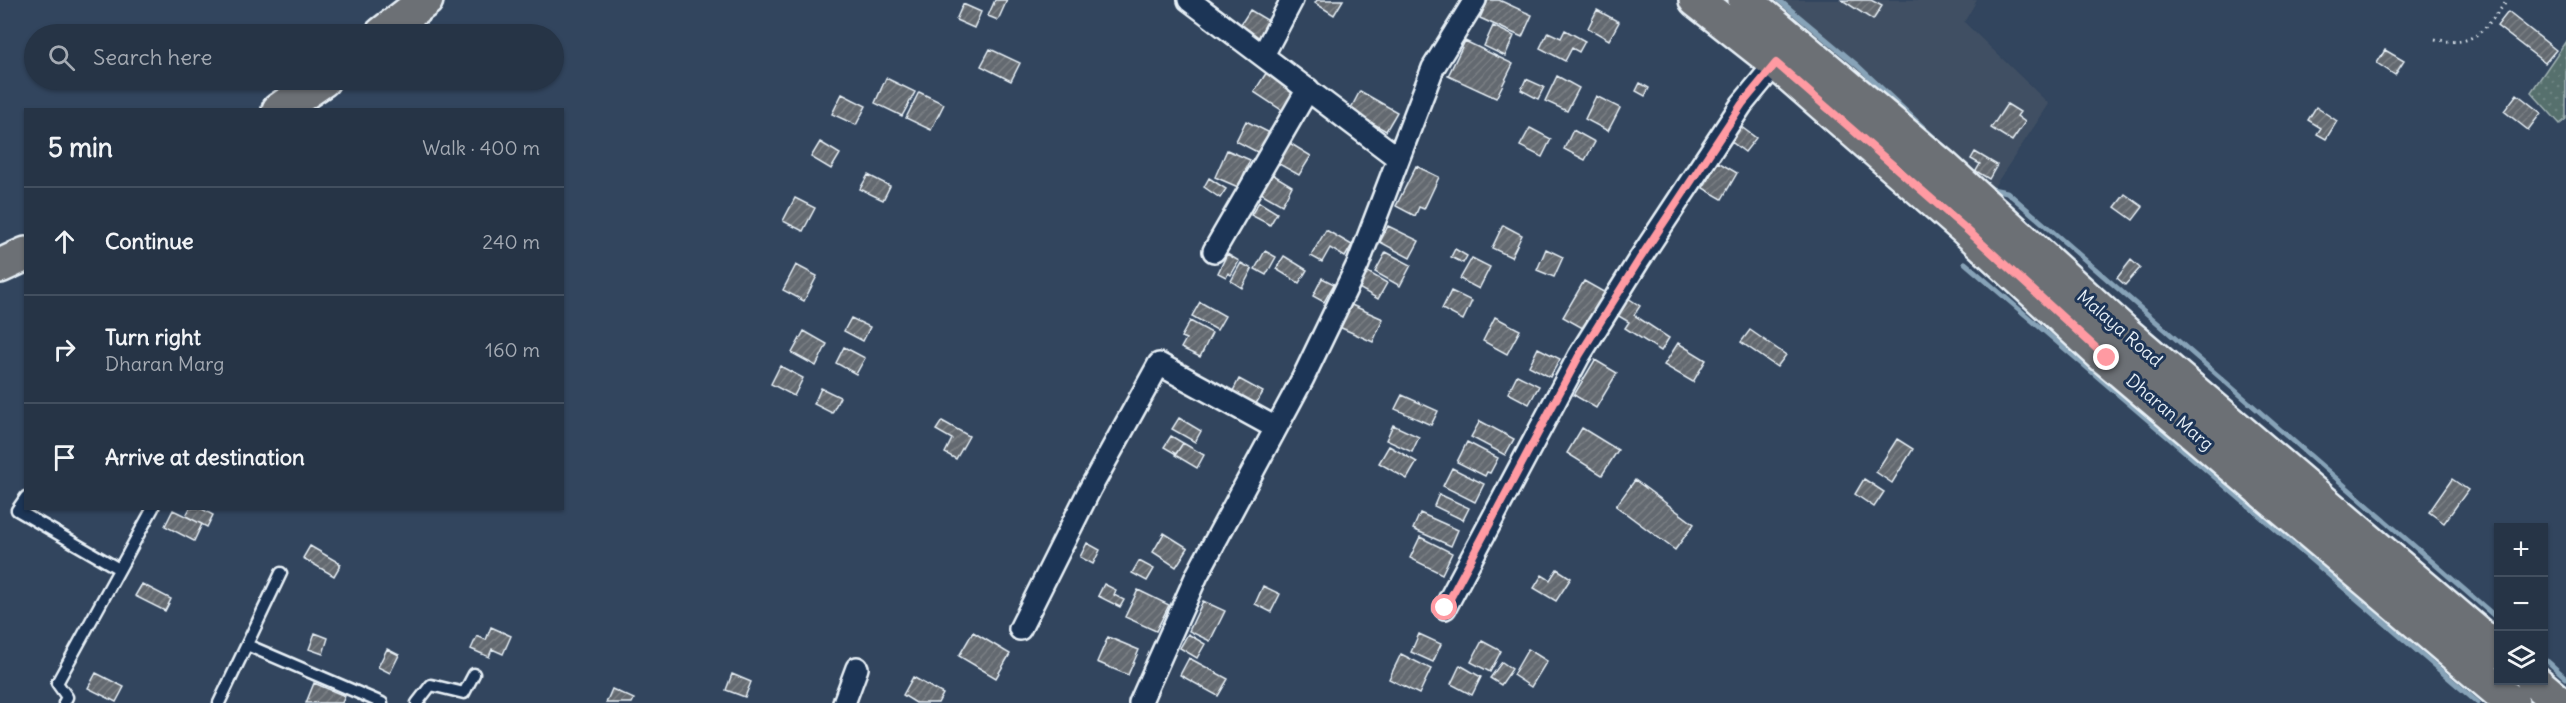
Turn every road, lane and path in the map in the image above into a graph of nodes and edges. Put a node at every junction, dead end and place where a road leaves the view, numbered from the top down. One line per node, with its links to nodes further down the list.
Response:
1 (426, 0): 8 (main road)
2 (1189, 0): 10 (street)
3 (1292, 0): 10 (street)
4 (1475, 0): 15 (street)
5 (1695, 0): 11 (main road, Dharan Marg)
6 (1745, 0): 27 (main road, Malaya Road)
7 (2508, 0): 9 (path)
8 (395, 24)
9 (2435, 39)
10 (1263, 55): 12 (street)
11 (1776, 63): 24 (street); 36 (main road, Dharan Marg)
12 (1308, 89): 15 (street); 16 (street)
13 (309, 90): 14 (main road)
14 (282, 108)
15 (1398, 158): 19 (street)
16 (1214, 251)
17 (24, 255): 18 (main road)
18 (0, 266)
19 (1276, 428): 25 (street); 35 (street)
20 (24, 500): 22 (lane)
21 (152, 510): 22 (lane)
22 (119, 570): 30 (lane)
23 (281, 573): 26 (lane)
24 (1445, 608)
25 (1020, 629)
26 (247, 645): 31 (lane); 32 (lane)
27 (2494, 647)
28 (857, 668): 34 (street)
29 (474, 674): 33 (lane)
30 (64, 703)
31 (219, 703)
32 (382, 703)
33 (417, 703)
34 (844, 703)
35 (1140, 703)
36 (2512, 703)

